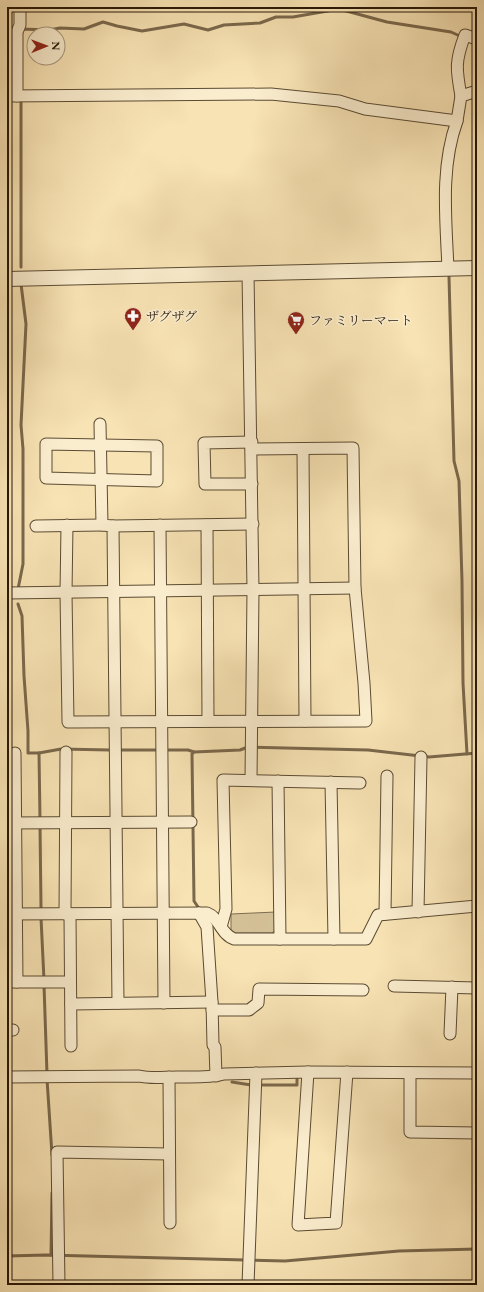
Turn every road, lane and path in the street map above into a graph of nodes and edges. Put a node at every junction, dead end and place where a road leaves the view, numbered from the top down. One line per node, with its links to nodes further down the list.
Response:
1 (20, 7): 4 (street)
2 (477, 40): 5 (street)
3 (477, 91): 5 (street)
4 (16, 96): 6 (street)
5 (461, 96): 6 (street)
6 (457, 121): 8 (street)
7 (477, 268): 8 (street)
8 (448, 269): 9 (street)
9 (248, 273): 10 (street); 13 (street)
10 (7, 279)
11 (100, 424): 12 (street)
12 (100, 445): 15 (street); 15 (street); 15 (street)
13 (252, 445): 14 (street); 16 (street); 16 (street)
14 (303, 448): 24 (street); 25 (street)
15 (101, 480): 19 (street)
16 (252, 484): 17 (street)
17 (253, 524): 21 (street); 26 (street)
18 (67, 525): 19 (street); 22 (street); 31 (street)
19 (102, 525): 23 (street)
20 (160, 525): 21 (street); 23 (street); 29 (street)
21 (207, 525): 27 (street)
22 (36, 526)
23 (113, 526): 28 (street)
24 (355, 588): 25 (street); 34 (street)
25 (304, 589): 26 (street); 34 (street)
26 (253, 590): 27 (street); 33 (street)
27 (207, 591): 29 (street); 32 (street)
28 (113, 592): 29 (street); 31 (street); 35 (street)
29 (160, 592): 36 (street)
30 (7, 593): 31 (street)
31 (66, 593): 35 (street)
32 (208, 721): 33 (street); 36 (street)
33 (252, 721): 34 (street); 41 (street)
34 (305, 721)
35 (114, 722): 36 (street); 45 (street)
36 (162, 722): 46 (street)
37 (66, 752): 49 (street)
38 (15, 753): 48 (street)
39 (421, 757): 51 (street)
40 (387, 776): 57 (street)
41 (251, 780): 42 (street); 58 (street)
42 (278, 781): 43 (street); 59 (street)
43 (331, 782): 44 (street); 60 (street)
44 (360, 783)
45 (115, 822): 46 (street); 49 (street); 52 (street)
46 (164, 822): 47 (street); 53 (street)
47 (191, 822)
48 (11, 823): 49 (street); 55 (street)
49 (66, 823): 56 (street)
50 (477, 906): 51 (street)
51 (418, 912): 57 (street)
52 (116, 913): 53 (street); 56 (street); 67 (street)
53 (163, 913): 54 (street); 68 (street)
54 (199, 913): 58 (street); 70 (street)
55 (11, 914): 56 (street); 61 (street)
56 (68, 914): 62 (street)
57 (384, 914): 60 (street)
58 (221, 927): 59 (street)
59 (280, 939): 60 (street)
60 (334, 939)
61 (12, 982): 62 (street)
62 (70, 982): 69 (street)
63 (394, 986): 64 (street)
64 (452, 987): 65 (street); 71 (street)
65 (477, 988)
66 (363, 990): 70 (street)
67 (118, 1003): 68 (street); 69 (street)
68 (164, 1003): 70 (street)
69 (71, 1004): 72 (street)
70 (214, 1008): 77 (street)
71 (450, 1034)
72 (71, 1046)
73 (308, 1072): 74 (street); 74 (street); 80 (street)
74 (347, 1072): 75 (street)
75 (410, 1073): 76 (street); 81 (street)
76 (477, 1073)
77 (216, 1076): 79 (street); 80 (street)
78 (7, 1077): 79 (street)
79 (169, 1077): 82 (street)
80 (256, 1081): 85 (street)
81 (477, 1133)
82 (169, 1154): 83 (street); 84 (street)
83 (170, 1223)
84 (58, 1285)
85 (248, 1285)

